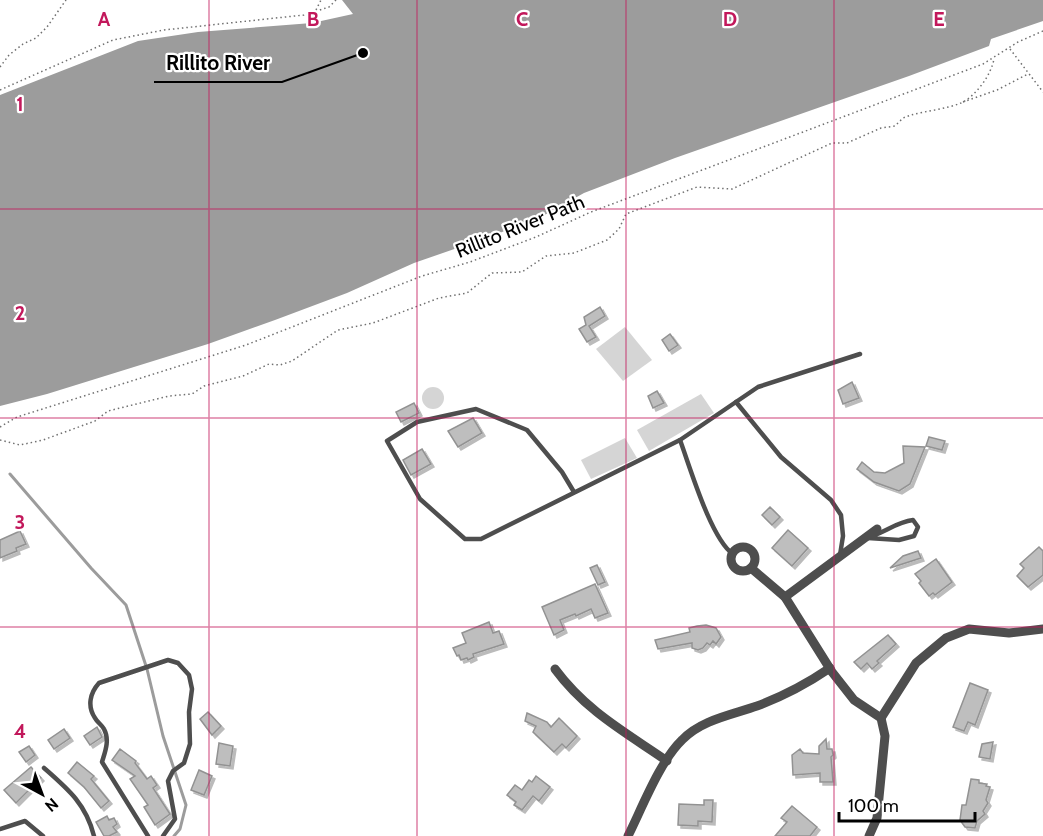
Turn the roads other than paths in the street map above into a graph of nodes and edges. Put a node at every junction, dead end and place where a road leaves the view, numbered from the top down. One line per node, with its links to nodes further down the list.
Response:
1 (860, 354): 2 (lane)
2 (736, 402): 3 (lane); 8 (lane)
3 (680, 440): 4 (lane); 7 (lane)
4 (574, 492): 4 (lane)
5 (877, 529): 6 (street)
6 (866, 538): 6 (lane); 8 (street)
7 (733, 554): 9 (street); 9 (street)
8 (840, 558): 10 (street)
9 (751, 568): 10 (street)
10 (785, 597): 12 (street)
11 (1043, 629): 14 (street)
12 (830, 668): 14 (street); 15 (street)
13 (555, 669): 15 (street)
14 (881, 718): 23 (street)
15 (667, 760): 22 (street)
16 (44, 768): 19 (lane)
17 (0, 830): 18 (lane)
18 (43, 836)
19 (94, 836)
20 (148, 836): 21 (lane)
21 (163, 836)
22 (628, 836)
23 (869, 836)

